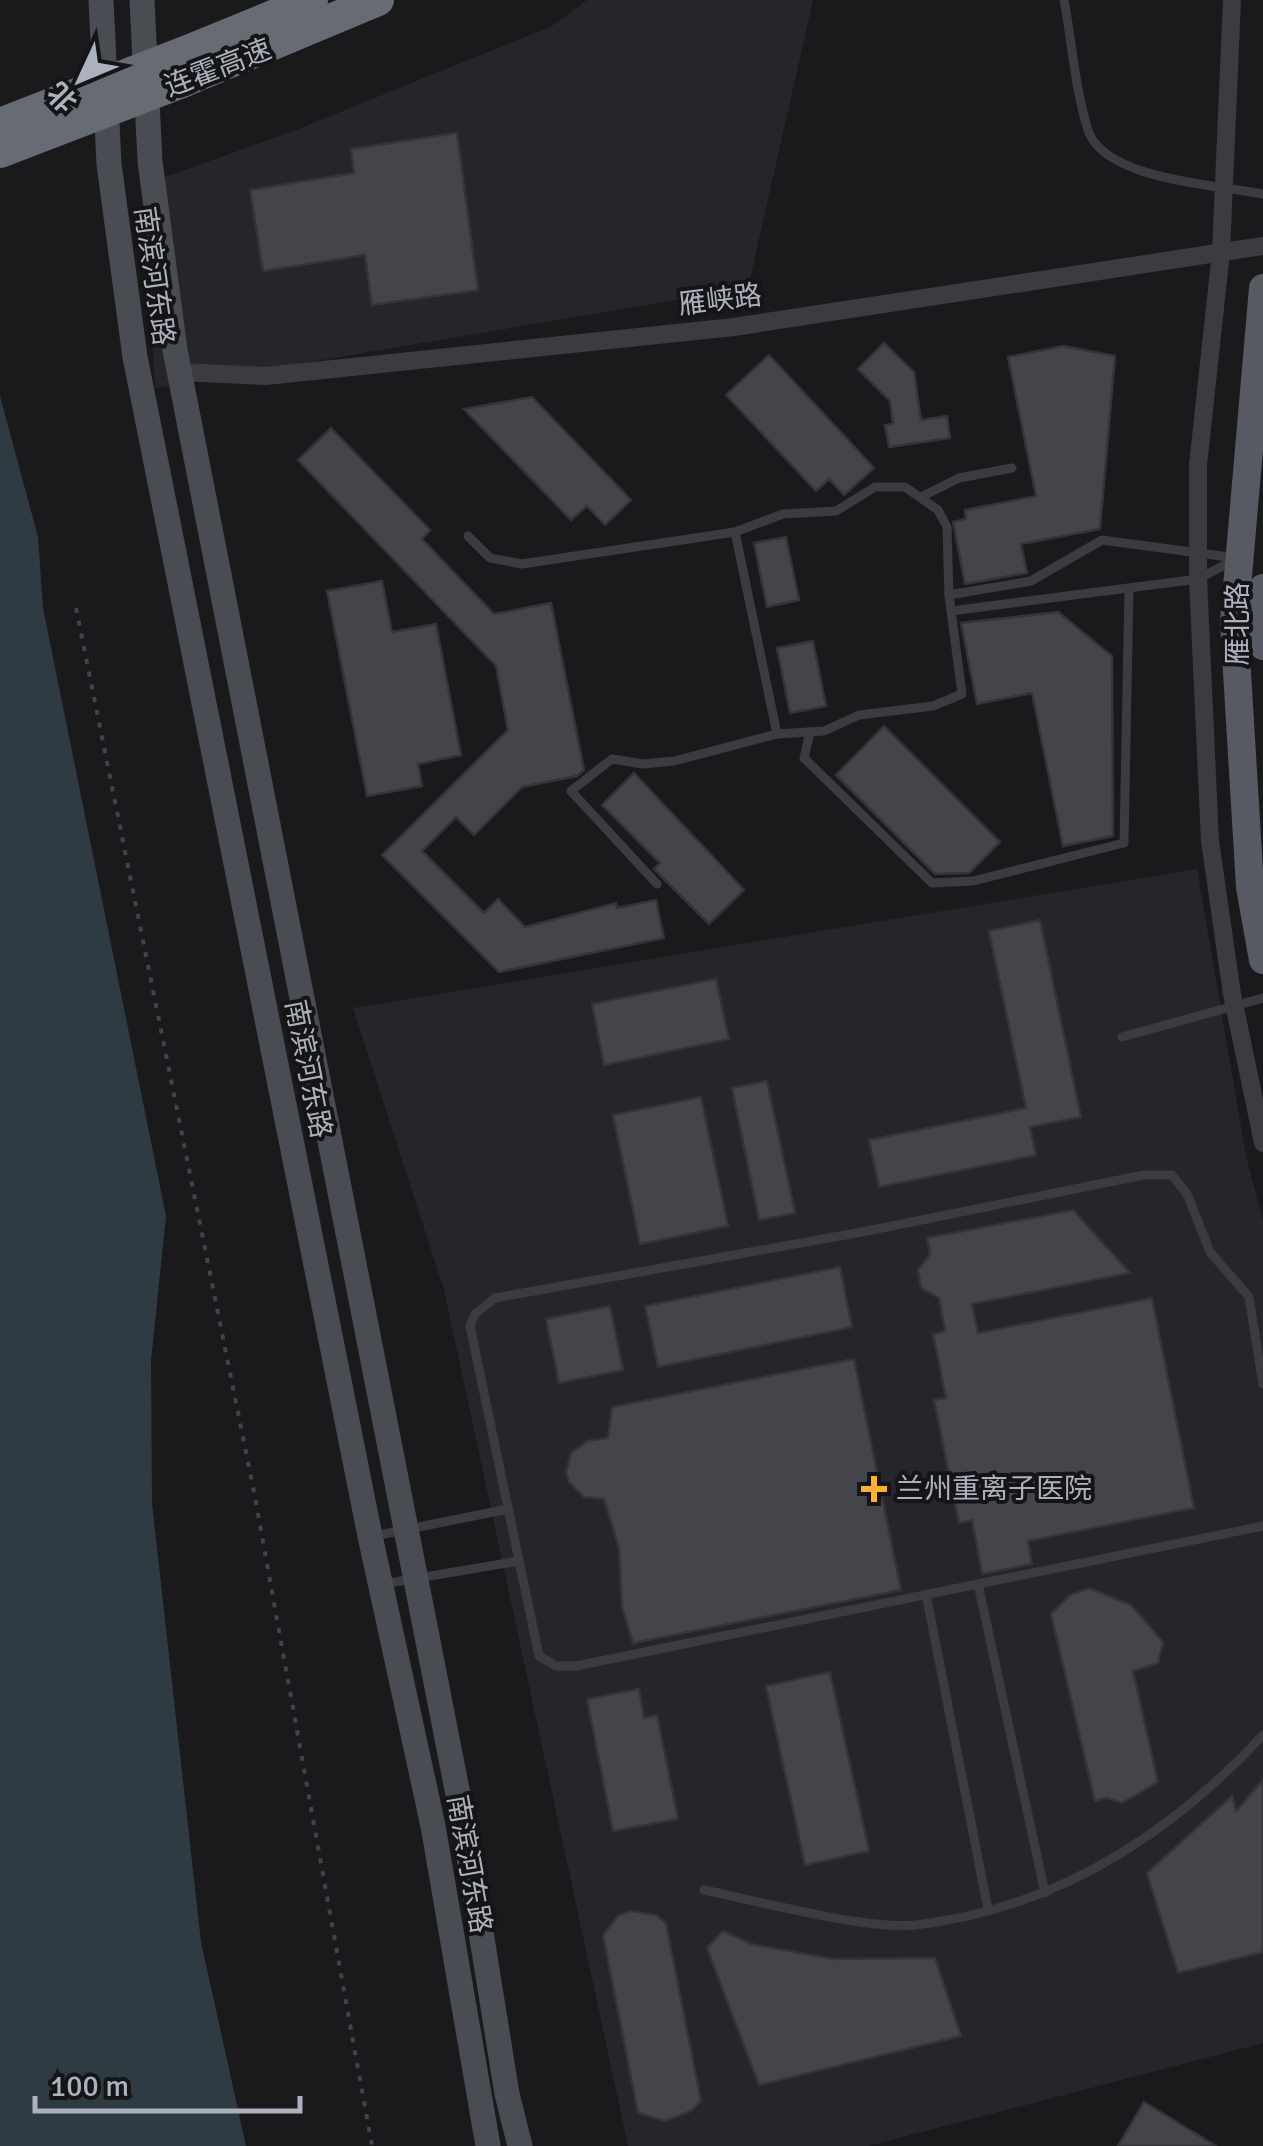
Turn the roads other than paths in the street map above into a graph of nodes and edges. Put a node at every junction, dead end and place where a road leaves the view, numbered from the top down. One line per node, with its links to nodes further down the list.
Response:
1 (101, 0): 17 (main road, 南滨河东路)
2 (142, 0): 15 (main road, 南滨河东路)
3 (312, 0): 7 (highway, 连霍高速)
4 (378, 0): 7 (highway, 连霍高速)
5 (1064, 0): 10 (lane)
6 (1232, 0): 10 (street)
7 (184, 67): 8 (highway, 连霍高速, bridge); 9 (highway, 连霍高速, bridge)
8 (0, 124)
9 (0, 152)
10 (1225, 186): 11 (lane); 13 (street)
11 (1263, 194)
12 (1263, 246): 13 (street, 雁峡路)
13 (1221, 252): 15 (street, 雁峡路); 22 (street)
14 (1263, 288): 23 (main road, 雁北路)
15 (180, 372): 16 (main road, 南滨河东路)
16 (188, 412): 17 (main road); 42 (main road, 南滨河东路)
17 (147, 420): 43 (main road, 南滨河东路)
18 (1012, 468): 19 (lane)
19 (923, 496): 20 (lane); 27 (lane)
20 (735, 532): 21 (lane); 31 (lane)
21 (468, 536)
22 (1198, 554): 23 (lane); 24 (street); 27 (lane)
23 (1238, 558): 24 (lane); 33 (main road, 雁北路)
24 (1198, 578): 26 (lane); 35 (street)
25 (1263, 588): 29 (main road, 雁北路)
26 (1130, 589): 28 (lane); 30 (lane)
27 (949, 595): 28 (lane)
28 (950, 611): 30 (lane)
29 (1263, 646)
30 (810, 732): 31 (lane)
31 (777, 734): 32 (lane)
32 (658, 884)
33 (1263, 960)
34 (1263, 998): 35 (lane)
35 (1234, 1007): 36 (lane); 37 (street)
36 (1122, 1037)
37 (1263, 1139)
38 (1258, 1319): 39 (lane); 40 (lane)
39 (1263, 1384)
40 (508, 1509): 42 (lane); 44 (lane)
41 (1263, 1526): 47 (lane)
42 (406, 1529): 43 (lane); 45 (main road, 南滨河东路)
43 (370, 1536): 46 (main road, 南滨河东路)
44 (519, 1561): 45 (lane); 48 (lane)
45 (416, 1578): 46 (lane); 54 (main road, 南滨河东路)
46 (380, 1584): 53 (main road, 南滨河东路)
47 (978, 1584): 48 (lane); 51 (lane)
48 (926, 1594): 52 (lane)
49 (1263, 1735): 51 (lane)
50 (704, 1890): 52 (lane)
51 (1045, 1893): 52 (lane)
52 (988, 1909)
53 (488, 2146)
54 (520, 2146)

